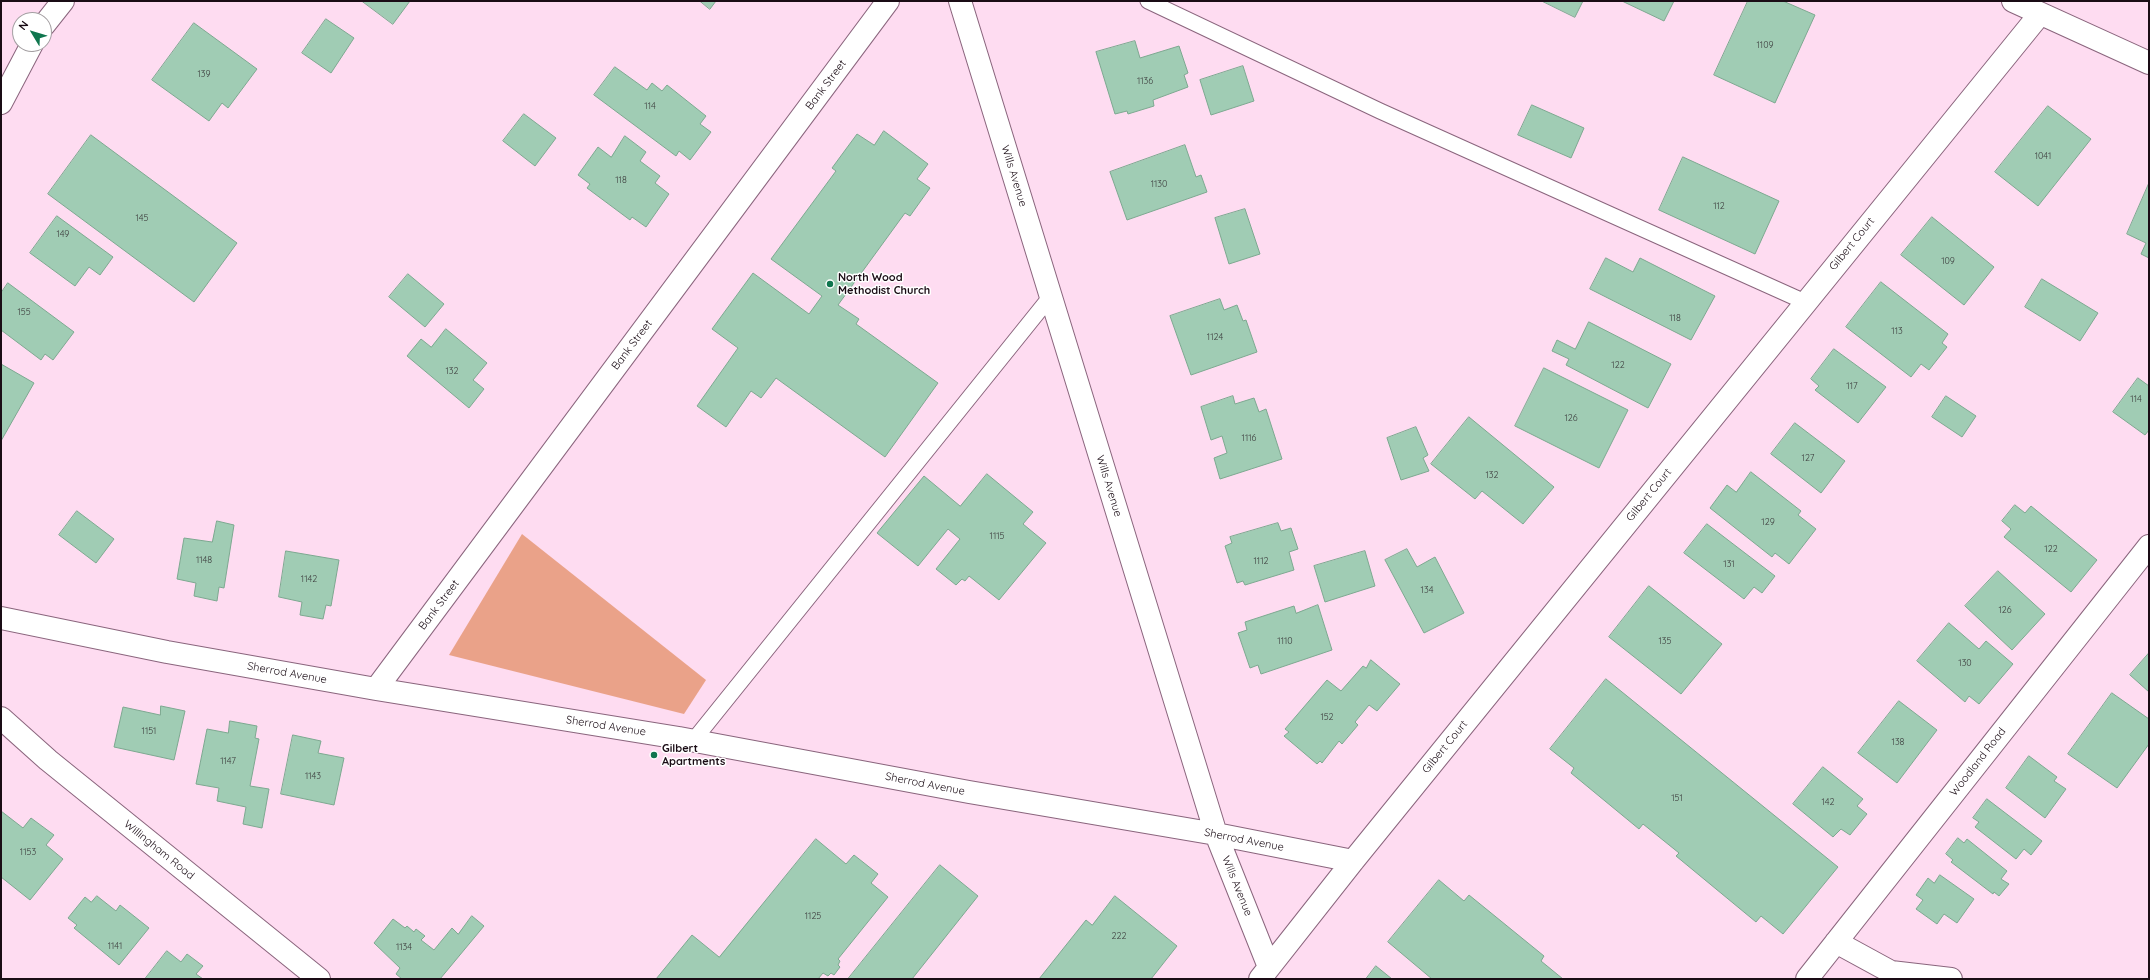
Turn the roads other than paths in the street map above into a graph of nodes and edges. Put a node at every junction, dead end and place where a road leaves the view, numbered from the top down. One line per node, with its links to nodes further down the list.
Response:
1 (63, 1): 7 (street)
2 (888, 1): 15 (street, Bank Street)
3 (960, 1): 11 (street, Wills Avenue)
4 (1148, 1): 12 (lane)
5 (2013, 1): 6 (street)
6 (2040, 14): 9 (street); 12 (street, Gilbert Court)
7 (52, 15)
8 (28, 52): 10 (street)
9 (2149, 63)
10 (1, 103)
11 (1051, 296): 17 (lane); 18 (street, Wills Avenue)
12 (1805, 302): 19 (street, Gilbert Court)
13 (2149, 546): 20 (street, Woodland Road)
14 (1, 618): 15 (street, Sherrod Avenue)
15 (376, 689): 17 (street, Sherrod Avenue)
16 (1, 718): 22 (street, Willingham Road)
17 (693, 741): 18 (street, Sherrod Avenue)
18 (1216, 834): 19 (street, Sherrod Avenue); 21 (street, Wills Avenue)
19 (1353, 861): 21 (street, Gilbert Court)
20 (1836, 942): 23 (street, Woodland Road); 24 (street)
21 (1265, 973)
22 (319, 979)
23 (1807, 979)
24 (1951, 979)

